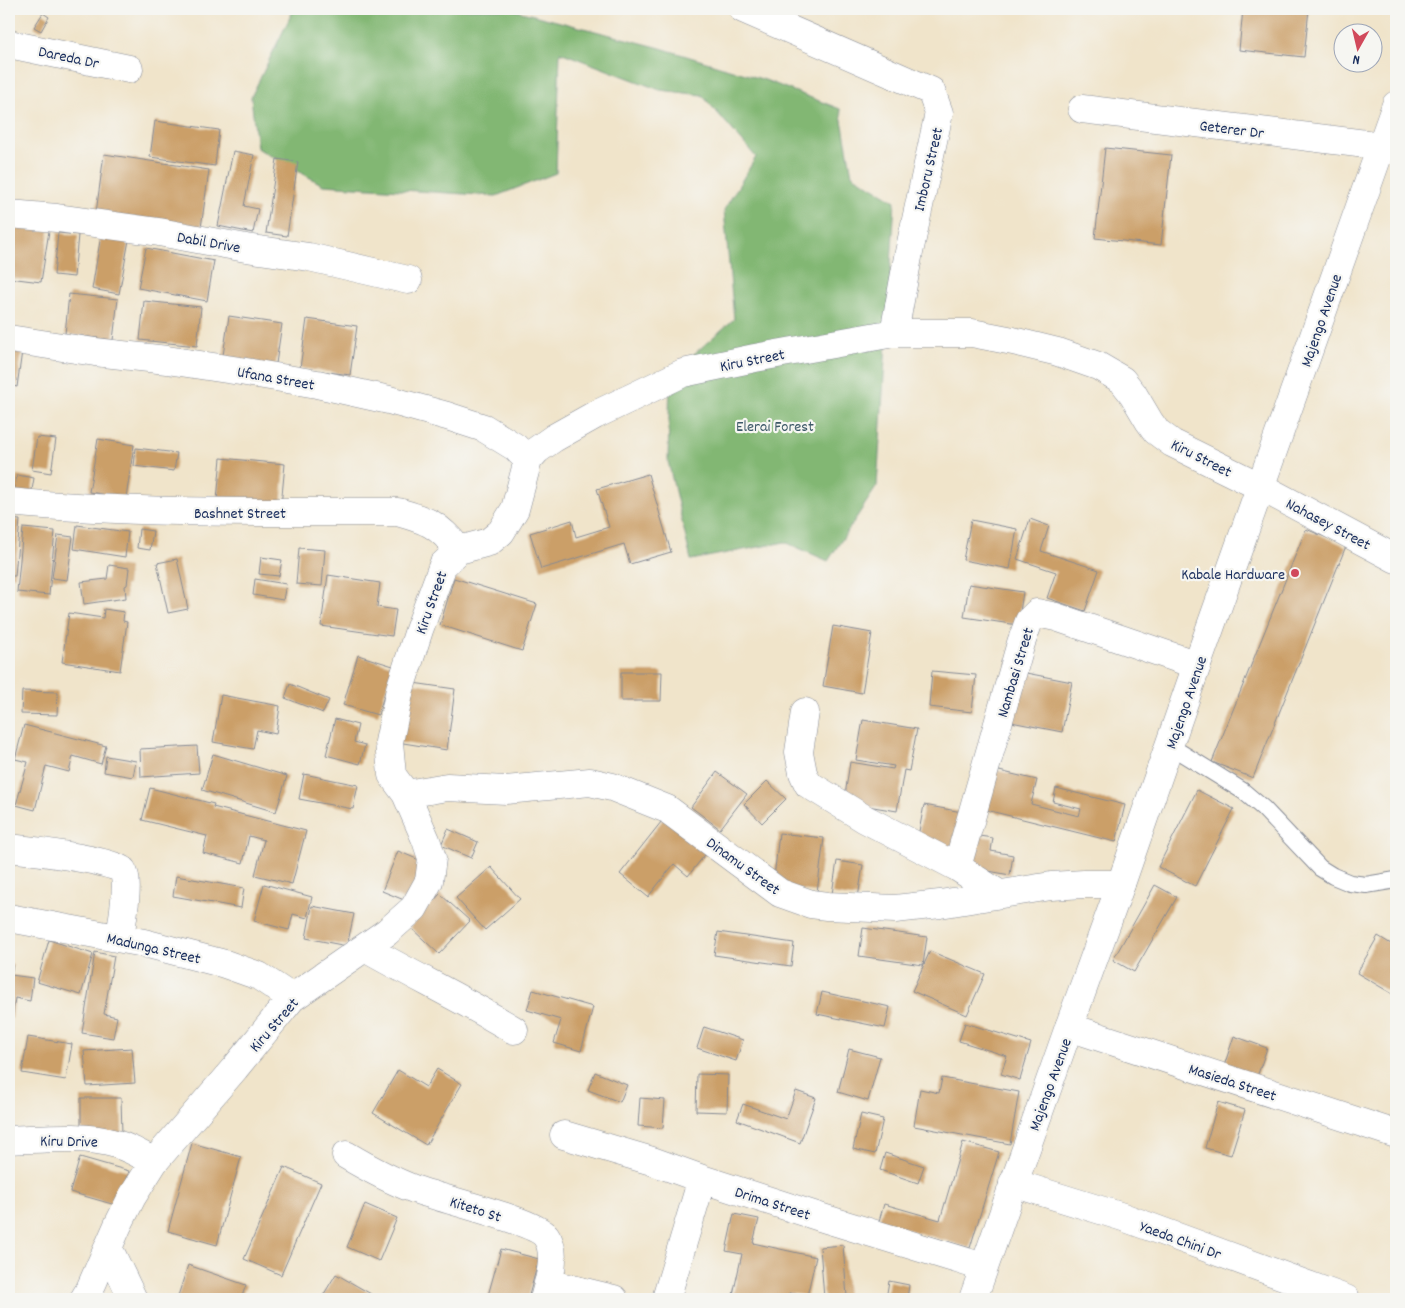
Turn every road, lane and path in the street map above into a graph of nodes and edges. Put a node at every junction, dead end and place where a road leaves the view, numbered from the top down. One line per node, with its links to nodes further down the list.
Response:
1 (742, 9): 9 (street, Imboru Street)
2 (9, 44): 3 (street, Dareda Dr)
3 (129, 69)
4 (1396, 105): 6 (street, Majengo Avenue)
5 (1082, 109): 6 (street, Geterer Dr)
6 (1382, 146): 12 (street, Majengo Avenue)
7 (9, 214): 8 (street, Dabil Drive)
8 (408, 280)
9 (894, 333): 11 (street, Kiru Street); 12 (street, Kiru Street)
10 (9, 339): 11 (street, Ufana Street)
11 (528, 460): 14 (street)
12 (1261, 487): 15 (street, Nahasey Street); 16 (street, Majengo Avenue)
13 (9, 502): 14 (street, Bashnet Street)
14 (459, 550): 19 (street, Kiru Street)
15 (1396, 559)
16 (1198, 664): 18 (street, Majengo Avenue); 21 (street, Nambasi Street)
17 (805, 712): 21 (street)
18 (1170, 746): 22 (lane); 23 (street, Majengo Avenue)
19 (406, 794): 24 (street, Dinamu Street); 27 (street, Kiru Street)
20 (9, 848): 26 (street)
21 (956, 867): 24 (street)
22 (1396, 880)
23 (1121, 884): 24 (street, Dinamu Street); 29 (street, Majengo Avenue)
24 (999, 894)
25 (9, 918): 26 (street, Madunga Street)
26 (120, 938): 28 (street, Madunga Street)
27 (365, 948): 28 (street, Kiru Street); 30 (street)
28 (292, 998): 35 (street, Kiru Street)
29 (1069, 1027): 31 (street, Masieda Street); 37 (street, Majengo Avenue)
30 (514, 1030)
31 (1396, 1134)
32 (564, 1135): 36 (street, Drima Street)
33 (9, 1140): 35 (street, Kiru Drive)
34 (346, 1156): 40 (street, Kiteto St)
35 (154, 1162): 38 (street, Kiru Street)
36 (702, 1180): 39 (street, Drima Street); 44 (street)
37 (1013, 1183): 39 (street, Majengo Avenue); 46 (street, Yaeda Chini Dr)
38 (108, 1247): 41 (street, Kiru Street); 42 (street)
39 (983, 1267): 45 (street, Majengo Avenue)
40 (546, 1291): 43 (street)
41 (84, 1299)
42 (133, 1299)
43 (614, 1299)
44 (666, 1299)
45 (973, 1299)
46 (1346, 1299)

